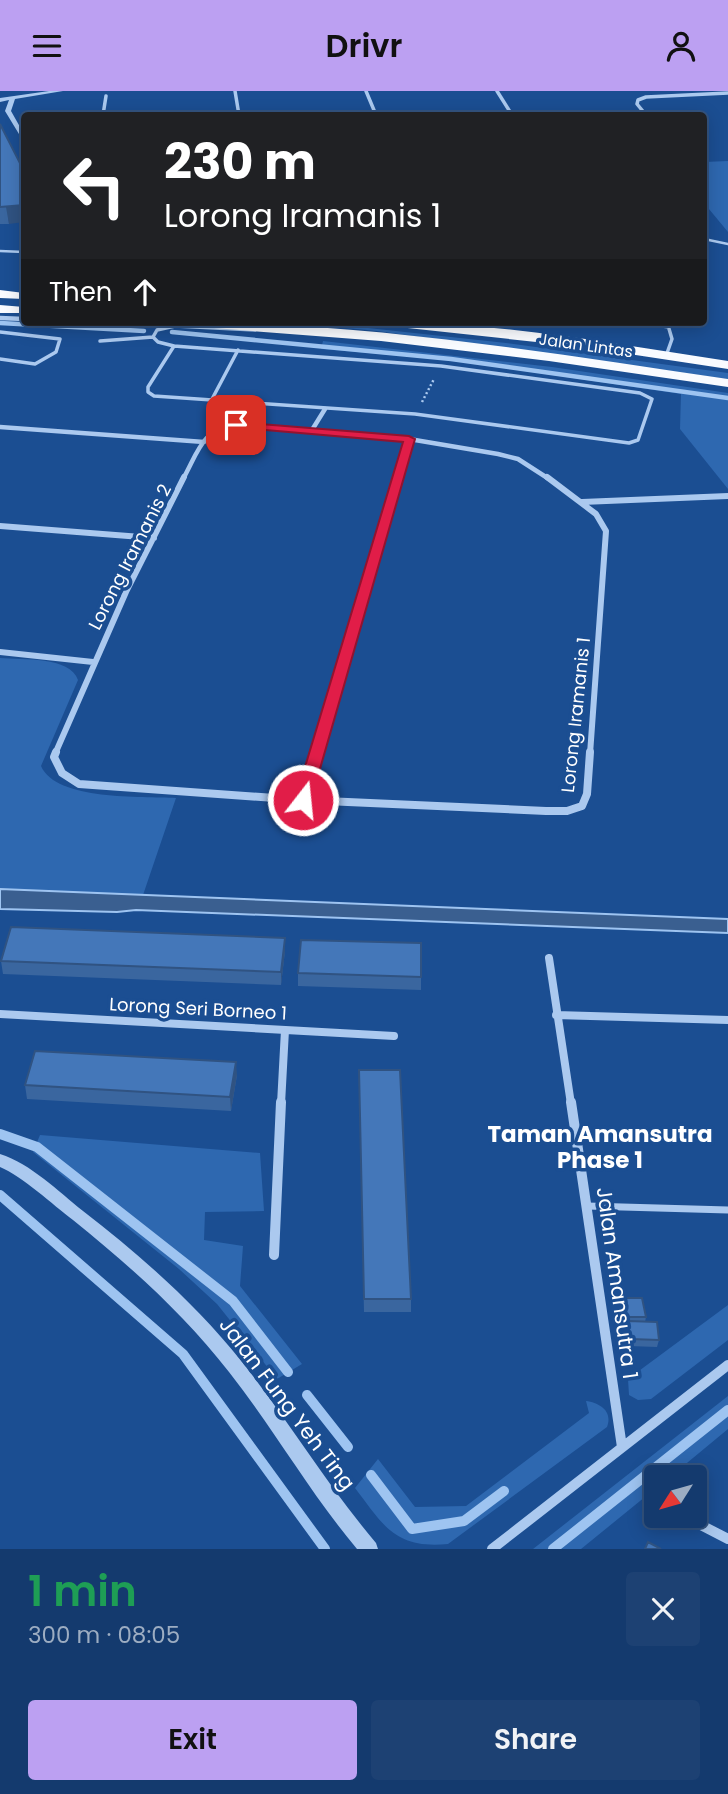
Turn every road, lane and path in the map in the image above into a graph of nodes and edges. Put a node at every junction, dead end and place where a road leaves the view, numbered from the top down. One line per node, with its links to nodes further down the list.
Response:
1 (60, 91): 7 (street)
2 (235, 91): 12 (street)
3 (366, 91): 13 (street)
4 (497, 91): 14 (street)
5 (692, 92): 6 (street); 15 (street)
6 (728, 93)
7 (16, 95): 9 (street); 16 (street)
8 (106, 96): 11 (street)
9 (0, 100)
10 (0, 109): 16 (street)
11 (103, 112)
12 (238, 112)
13 (375, 112)
14 (510, 112)
15 (644, 112)
16 (10, 119): 17 (street)
17 (21, 134)
18 (707, 240): 19 (lane)
19 (728, 244)
20 (0, 251): 21 (lane)
21 (21, 252)
22 (0, 287): 23 (highway)
23 (21, 288)
24 (0, 294): 25 (highway)
25 (21, 296)
26 (0, 309): 27 (highway)
27 (21, 310)
28 (0, 318): 29 (street)
29 (21, 319)
30 (175, 326): 32 (lane)
31 (175, 326): 37 (lane)
32 (264, 326)
33 (277, 326): 45 (highway, Jalan Lintas)
34 (424, 326): 41 (highway, Jalan Lintas)
35 (669, 326): 41 (lane)
36 (0, 332): 42 (lane)
37 (153, 337): 38 (lane); 39 (lane)
38 (100, 341)
39 (174, 346): 40 (lane); 46 (lane)
40 (238, 350): 44 (lane); 46 (lane)
41 (666, 356): 43 (highway, Jalan Lintas)
42 (0, 359)
43 (728, 365)
44 (442, 366): 48 (path); 48 (lane)
45 (728, 383)
46 (211, 401): 47 (lane)
47 (325, 409): 48 (lane); 50 (street)
48 (415, 414)
49 (0, 427): 52 (street)
50 (312, 430): 51 (street, Lorong Iramanis 1); 52 (street)
51 (409, 439): 54 (street, Lorong Iramanis 1); 60 (street)
52 (204, 442): 56 (street, Lorong Iramanis 2)
53 (728, 496): 54 (street)
54 (581, 502): 60 (street, Lorong Iramanis 1)
55 (0, 526): 56 (street)
56 (154, 538): 58 (street, Lorong Iramanis 2)
57 (0, 652): 58 (street)
58 (93, 662): 59 (street, Lorong Iramanis 2)
59 (79, 784): 60 (street, Lorong Iramanis 1)
60 (303, 800)
61 (550, 958): 63 (street, Jalan Amansutra 1)
62 (0, 1014): 65 (street, Lorong Seri Borneo 1)
63 (556, 1014): 64 (street); 68 (street, Jalan Amansutra 1)
64 (728, 1020)
65 (285, 1030): 66 (street, Lorong Seri Borneo 1); 70 (street)
66 (394, 1036)
67 (0, 1160): 75 (street, Jalan Fung Yeh Ting)
68 (587, 1206): 69 (lane); 72 (street, Jalan Amansutra 1)
69 (728, 1210)
70 (274, 1255)
71 (728, 1365): 72 (street)
72 (622, 1447): 76 (street)
73 (707, 1528): 74 (street)
74 (728, 1539)
75 (369, 1549)
76 (492, 1549)

